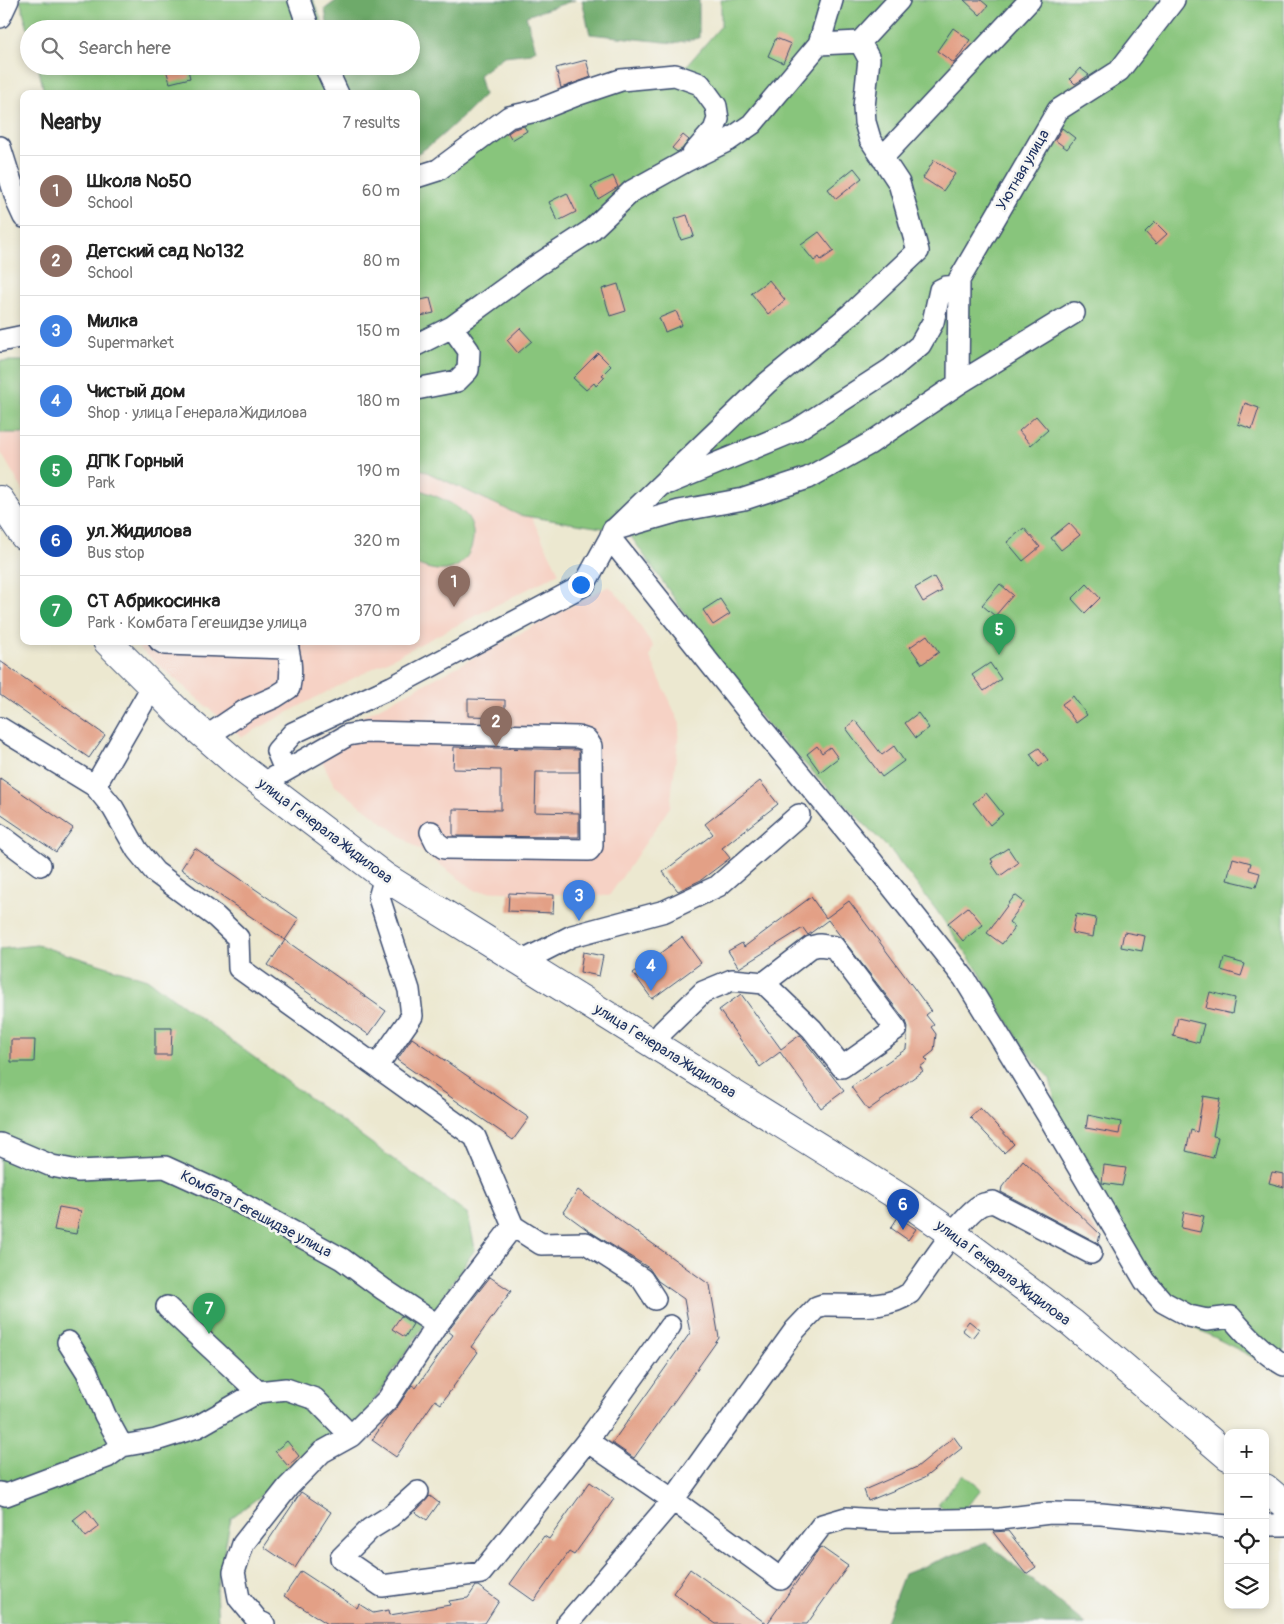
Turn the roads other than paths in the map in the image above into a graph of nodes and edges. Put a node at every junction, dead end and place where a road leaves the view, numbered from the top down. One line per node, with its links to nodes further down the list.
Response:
1 (8, 0): 7 (street)
2 (298, 0): 8 (street)
3 (832, 0): 10 (street)
4 (899, 0): 9 (street)
5 (1030, 0): 14 (street)
6 (1174, 0): 18 (street, Уютная улица)
7 (0, 18)
8 (306, 20)
9 (860, 42): 10 (street); 14 (street)
10 (819, 44): 15 (street)
11 (329, 75): 12 (street)
12 (336, 90)
13 (0, 147): 17 (street)
14 (882, 158): 26 (street)
15 (686, 161): 16 (street); 20 (street)
16 (420, 176)
17 (20, 208)
18 (959, 286): 24 (street, Уютная улица); 26 (street)
19 (1074, 314): 24 (street)
20 (452, 327): 23 (street); 25 (street)
21 (20, 337): 22 (street)
22 (0, 341)
23 (420, 343)
24 (958, 384): 29 (street)
25 (420, 388)
26 (655, 489): 29 (street)
27 (0, 500): 28 (main road)
28 (20, 530)
29 (611, 534): 35 (street); 56 (street)
30 (111, 645): 32 (main road, улица Генерала Жидилова)
31 (287, 645): 34 (street)
32 (152, 687): 34 (main road, улица Генерала Жидилова); 37 (street)
33 (0, 728): 37 (street)
34 (206, 737): 36 (main road, улица Генерала Жидилова)
35 (285, 770): 36 (street); 39 (street)
36 (262, 784): 42 (main road, улица Генерала Жидилова)
37 (95, 786): 46 (street)
38 (799, 815): 43 (street)
39 (430, 832)
40 (0, 835): 41 (street)
41 (40, 864)
42 (385, 877): 43 (main road, улица Генерала Жидилова); 46 (street)
43 (521, 962): 45 (main road, улица Генерала Жидилова)
44 (764, 983): 44 (street); 45 (street)
45 (654, 1044): 49 (main road, улица Генерала Жидилова)
46 (377, 1066): 48 (street)
47 (0, 1144): 53 (street, Комбата Гегешидзе улица)
48 (513, 1226): 51 (street); 53 (street)
49 (953, 1234): 50 (street); 61 (main road, улица Генерала Жидилова); 65 (street)
50 (1091, 1253)
51 (655, 1299)
52 (167, 1307): 57 (street)
53 (437, 1325): 58 (street)
54 (670, 1326): 59 (street)
55 (68, 1342): 60 (street)
56 (1284, 1365)
57 (258, 1392): 58 (street); 60 (street)
58 (351, 1436): 70 (street)
59 (587, 1442): 63 (street); 65 (street)
60 (122, 1446): 64 (street)
61 (1224, 1453)
62 (1269, 1491): 66 (main road)
63 (418, 1492)
64 (0, 1493)
65 (673, 1500): 69 (street); 71 (street)
66 (1284, 1504)
67 (1284, 1524): 68 (street)
68 (1269, 1525)
69 (1224, 1526)
70 (258, 1623)
71 (567, 1624)

